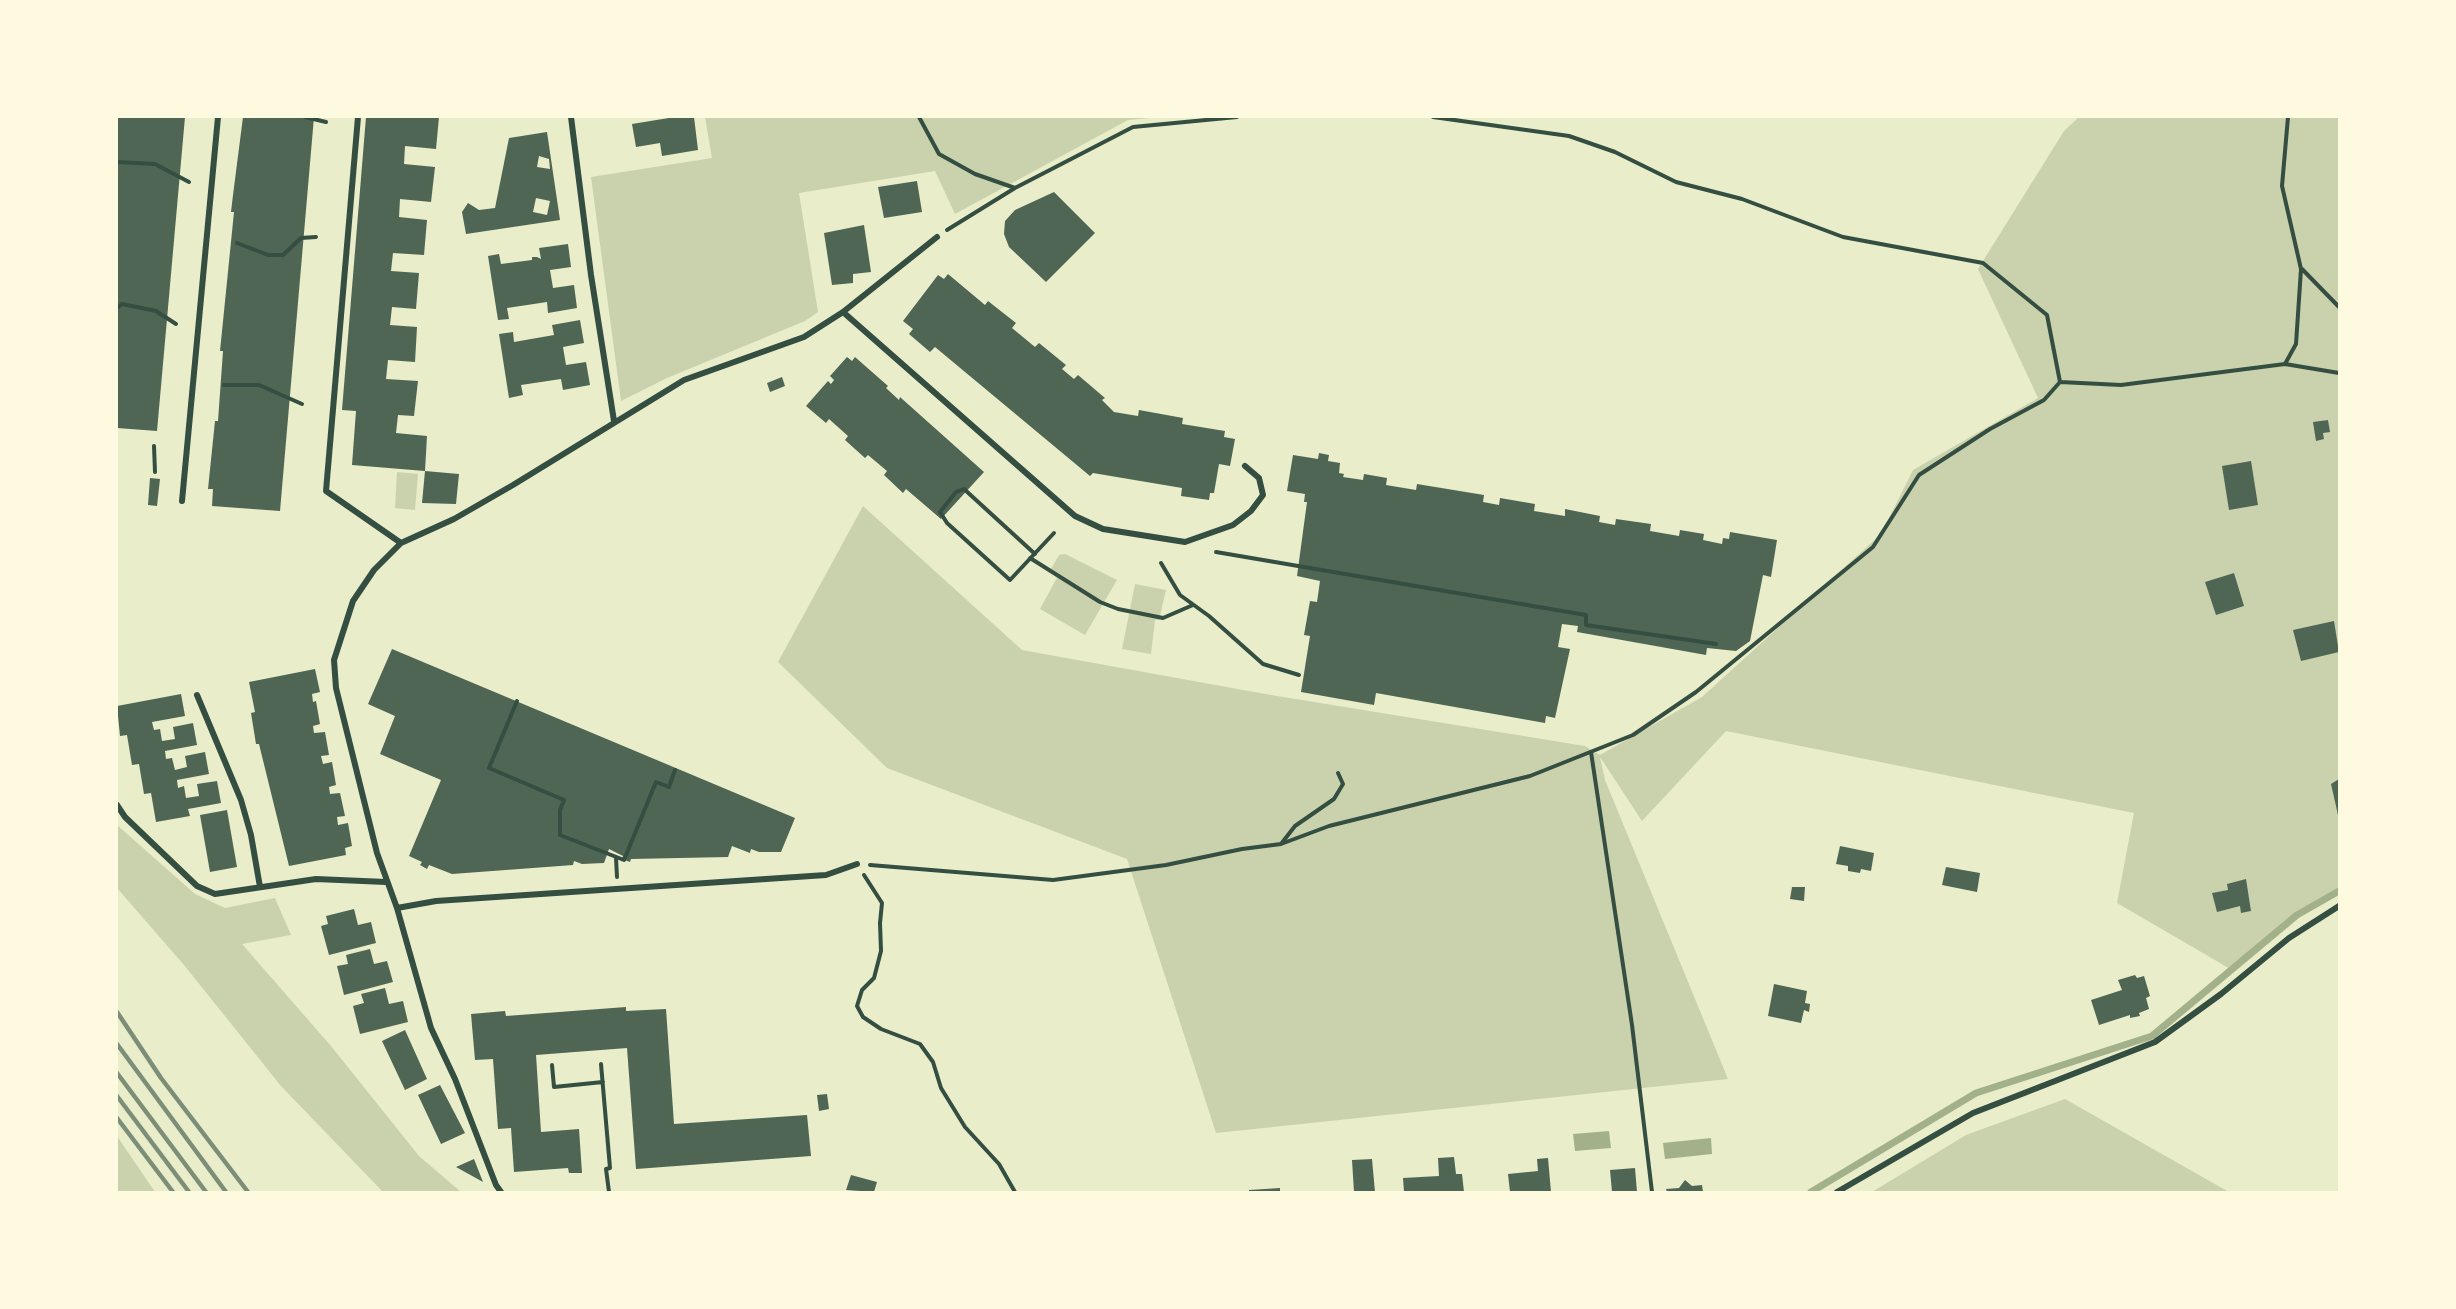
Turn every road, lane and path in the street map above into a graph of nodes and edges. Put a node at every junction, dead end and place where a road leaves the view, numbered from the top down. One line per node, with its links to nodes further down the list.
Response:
1 (218, 117): 30 (street)
2 (305, 117): 9 (path)
3 (358, 117): 32 (street)
4 (571, 117): 26 (street)
5 (919, 117): 12 (path)
6 (1237, 117): 12 (path)
7 (1433, 117): 23 (path)
8 (2288, 117): 16 (path)
9 (326, 122)
10 (117, 162): 11 (path)
11 (189, 182)
12 (1015, 189): 14 (path)
13 (316, 237): 15 (path)
14 (937, 237): 19 (street)
15 (237, 243)
16 (2301, 269): 17 (path); 21 (path)
17 (2339, 307)
18 (117, 308): 20 (path)
19 (843, 312): 26 (street); 28 (street)
20 (176, 324)
21 (2285, 364): 22 (path); 23 (path)
22 (2339, 373)
23 (2060, 382): 42 (path)
24 (224, 385): 25 (path)
25 (302, 404)
26 (614, 422): 32 (street)
27 (154, 446): 29 (path)
28 (1245, 466)
29 (155, 472)
30 (182, 501)
31 (1054, 533): 34 (path)
32 (401, 543): 50 (street)
33 (1216, 552): 38 (path)
34 (1035, 554): 35 (path); 35 (path)
35 (1030, 558): 37 (path)
36 (1161, 563): 37 (path)
37 (1194, 605): 39 (path)
38 (1716, 644)
39 (1299, 675)
40 (197, 695): 51 (street)
41 (517, 701): 47 (path)
42 (1591, 752): 46 (path); 60 (path)
43 (675, 770): 47 (path)
44 (1338, 773): 46 (path)
45 (117, 805): 51 (street)
46 (1281, 844): 48 (path)
47 (616, 858): 49 (path)
48 (857, 864): 53 (street); 59 (path)
49 (617, 878)
50 (386, 882): 51 (street); 53 (street)
51 (260, 887)
52 (2339, 906): 61 (street)
53 (397, 908): 57 (street)
54 (601, 1064): 56 (path)
55 (552, 1065): 56 (path)
56 (603, 1082): 58 (path)
57 (501, 1192)
58 (609, 1192)
59 (1015, 1192)
60 (1652, 1192)
61 (1837, 1192)

